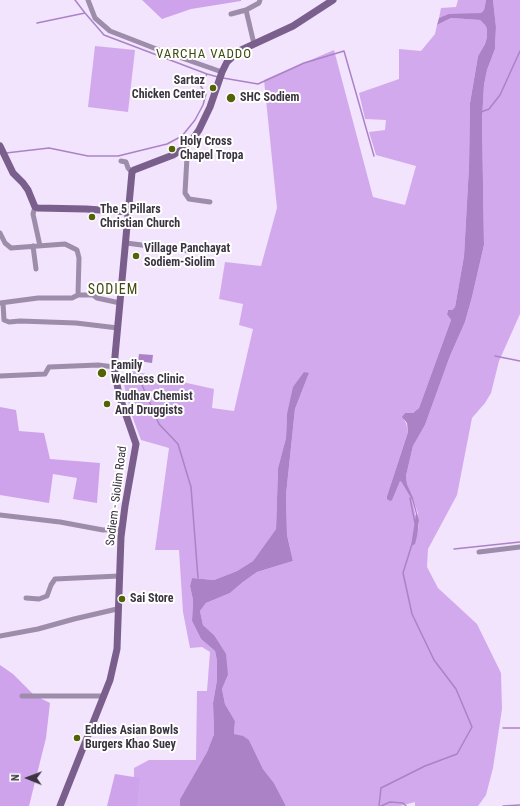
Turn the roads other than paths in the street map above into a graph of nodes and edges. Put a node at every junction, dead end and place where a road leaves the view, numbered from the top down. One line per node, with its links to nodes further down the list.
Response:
1 (88, 0): 7 (street)
2 (260, 0): 4 (street)
3 (333, 0): 6 (main road)
4 (246, 10): 5 (street); 6 (street)
5 (231, 14)
6 (254, 44): 7 (main road)
7 (221, 75): 8 (main road)
8 (183, 149): 11 (main road); 12 (street)
9 (2, 151): 13 (main road)
10 (121, 161): 11 (street)
11 (132, 172): 14 (main road, Sodiem - Siolim Road)
12 (210, 202)
13 (35, 207): 14 (main road); 18 (street)
14 (129, 212): 16 (main road, Sodiem - Siolim Road)
15 (0, 233): 17 (street)
16 (126, 243): 19 (street); 23 (main road, Sodiem - Siolim Road)
17 (34, 246): 18 (street); 20 (street)
18 (40, 246): 21 (street)
19 (189, 251)
20 (36, 269)
21 (78, 295): 22 (street); 23 (street)
22 (1, 303): 24 (street)
23 (120, 303): 24 (main road, Sodiem - Siolim Road)
24 (118, 328): 25 (main road, Sodiem - Siolim Road)
25 (114, 367): 26 (street); 28 (main road, Sodiem - Siolim Road)
26 (0, 376)
27 (0, 515): 28 (street)
28 (122, 529): 31 (main road, Sodiem - Siolim Road)
29 (520, 547): 30 (street)
30 (478, 552)
31 (119, 576): 32 (street); 33 (main road, Sodiem - Siolim Road)
32 (26, 598)
33 (117, 609): 34 (street); 36 (main road, Sodiem - Siolim Road)
34 (0, 636)
35 (22, 696): 36 (street)
36 (103, 696): 37 (main road, Sodiem - Siolim Road)
37 (60, 806)

